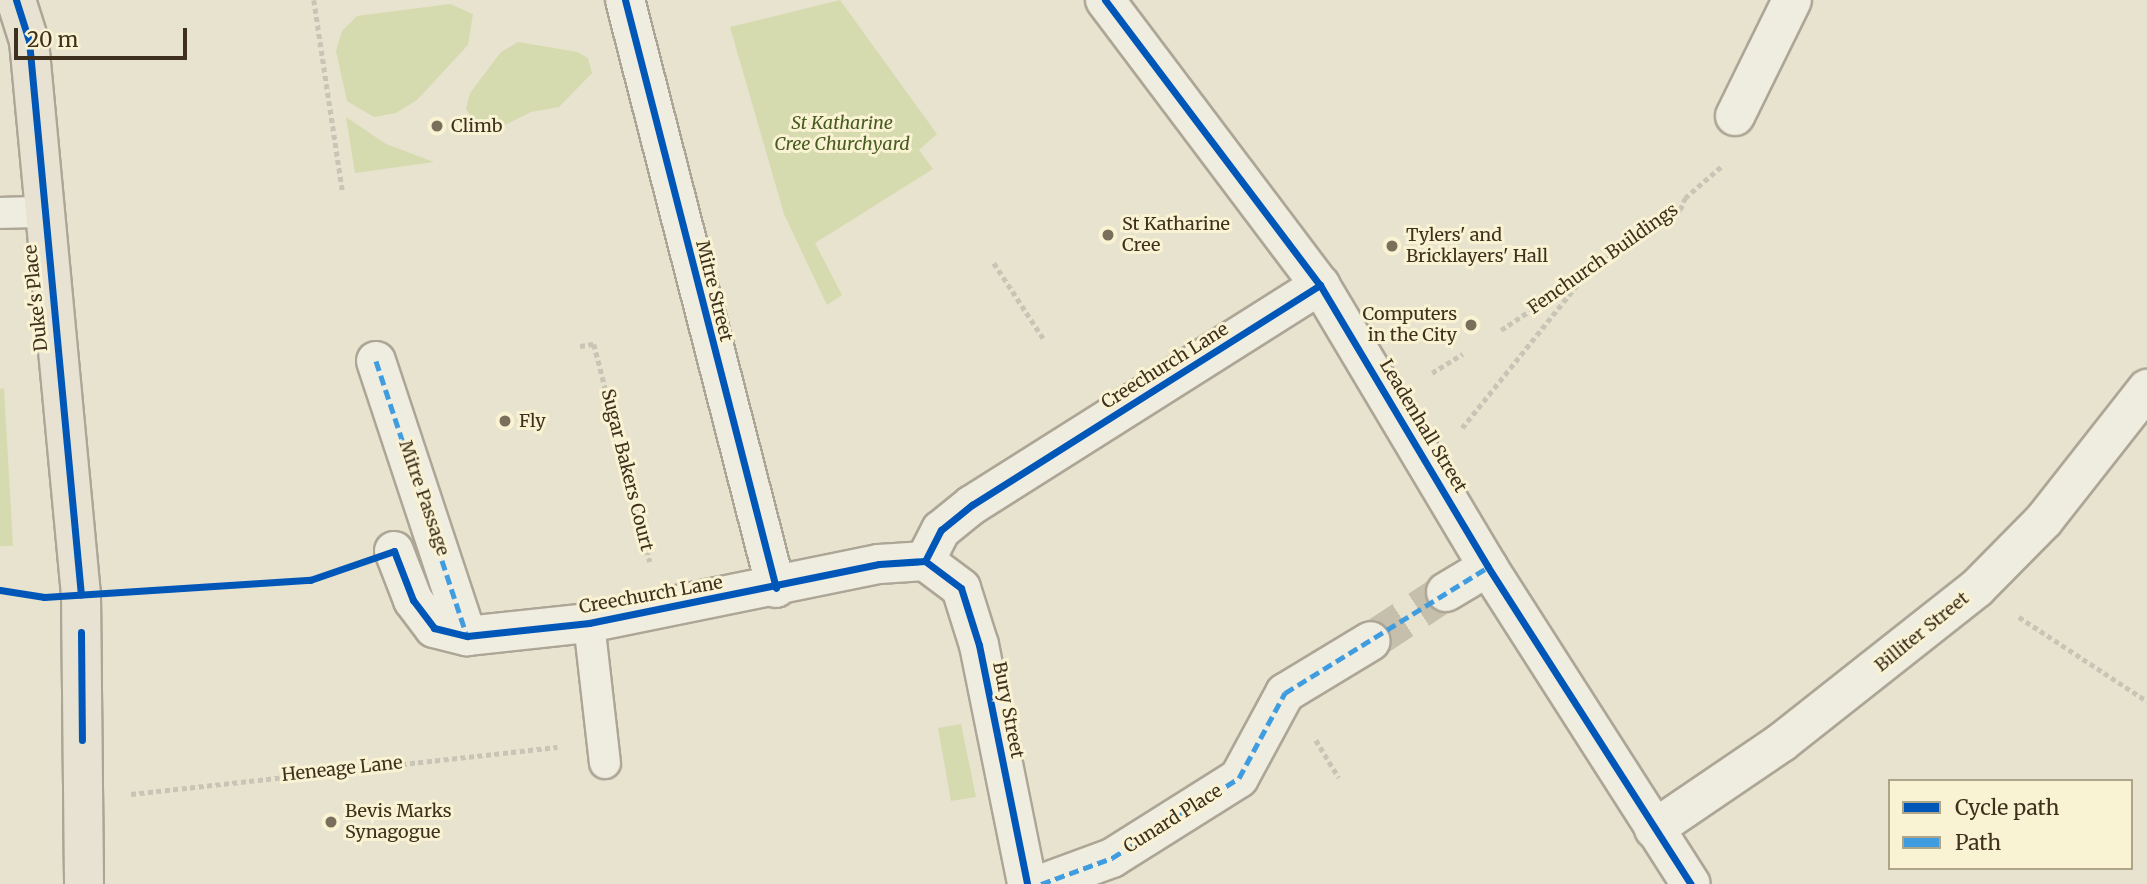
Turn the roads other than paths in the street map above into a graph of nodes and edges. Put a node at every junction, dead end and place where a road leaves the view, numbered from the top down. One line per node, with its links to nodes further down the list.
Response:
1 (16, 0): 6 (main road, Duke's Place)
2 (625, 0): 14 (street, Mitre Street)
3 (1105, 0): 8 (street, Leadenhall Street)
4 (1791, 0): 5 (street)
5 (1735, 116)
6 (42, 212): 7 (lane); 21 (main road, Duke's Place)
7 (0, 213)
8 (1320, 285): 12 (street, Creechurch Lane); 13 (street, Leadenhall Street)
9 (376, 361): 17 (street, Mitre Passage)
10 (2147, 389): 20 (street, Billiter Street)
11 (394, 551): 17 (street, Creechurch Lane)
12 (925, 561): 14 (street, Creechurch Lane); 22 (street, Bury Street)
13 (1488, 567): 15 (street); 20 (street, Leadenhall Street)
14 (776, 588): 16 (street, Creechurch Lane)
15 (1446, 592)
16 (589, 623): 17 (street, Creechurch Lane); 19 (lane)
17 (467, 636)
18 (1371, 641): 23 (street, Cunard Place)
19 (603, 753)
20 (1654, 829): 24 (street, Leadenhall Street)
21 (84, 884)
22 (1027, 884)
23 (1041, 884)
24 (1691, 884)

